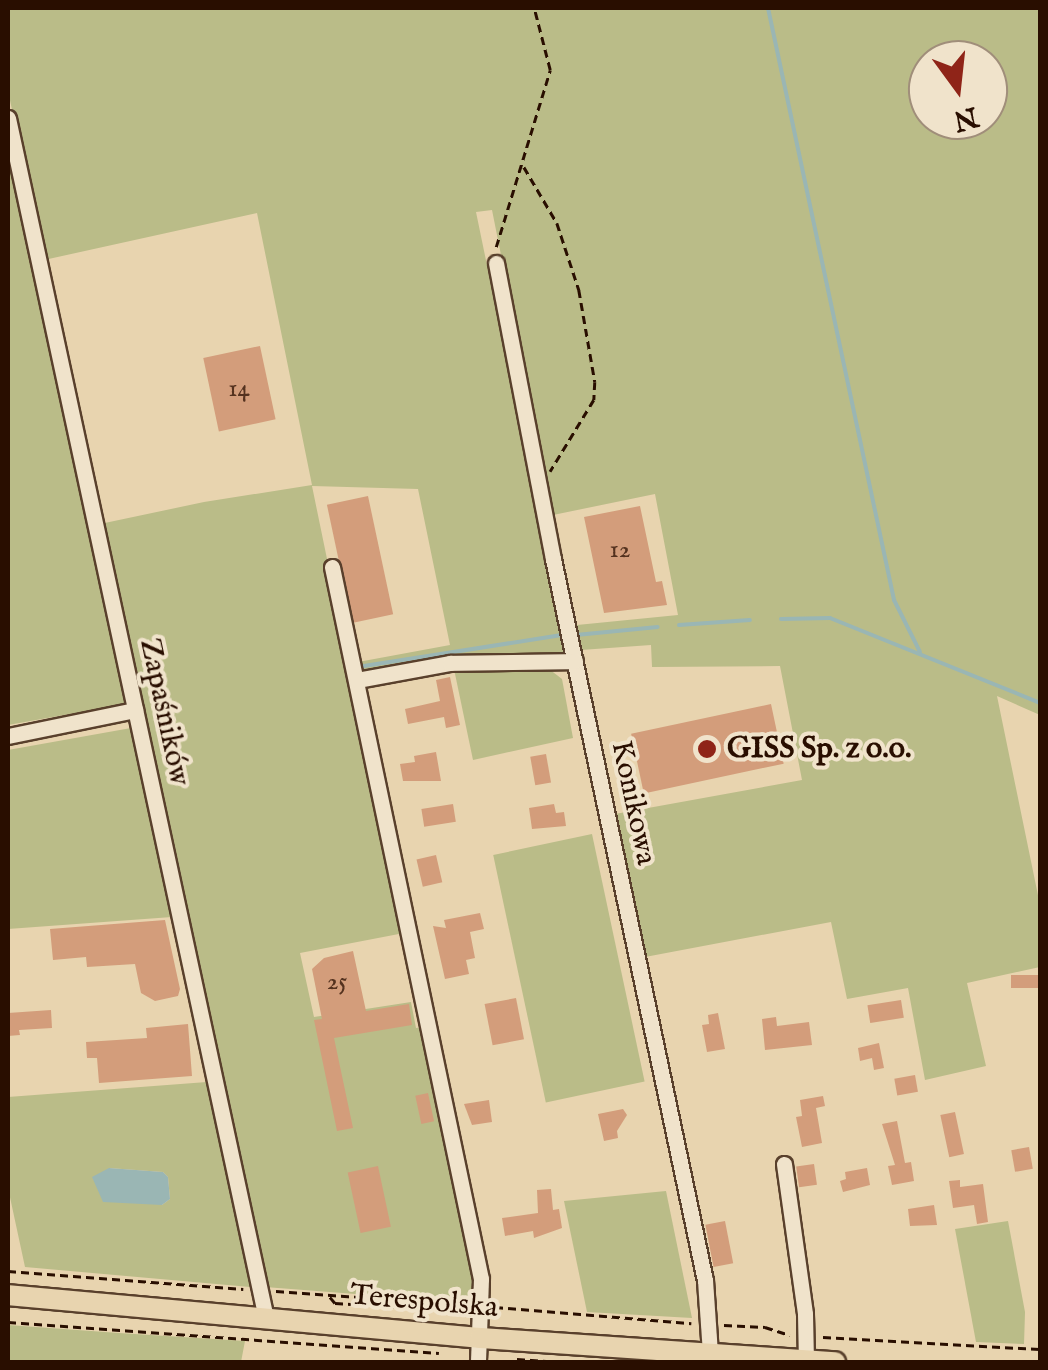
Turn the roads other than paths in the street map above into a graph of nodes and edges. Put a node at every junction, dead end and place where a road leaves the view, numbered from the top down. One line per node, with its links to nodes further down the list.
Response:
1 (8, 118): 6 (street, Zapaśników)
2 (496, 263): 4 (street, Konikowa)
3 (332, 567): 5 (street)
4 (575, 661): 5 (street); 12 (street, Konikowa)
5 (357, 680): 11 (street)
6 (135, 710): 7 (street); 10 (street, Zapaśników)
7 (8, 736)
8 (784, 1164): 13 (street)
9 (8, 1295): 10 (main road, Terespolska)
10 (266, 1318): 11 (main road, Terespolska)
11 (480, 1338): 12 (main road, Terespolska); 14 (street)
12 (710, 1354): 13 (main road, Terespolska)
13 (806, 1361): 15 (main road, Terespolska)
14 (478, 1362)
15 (835, 1362)

